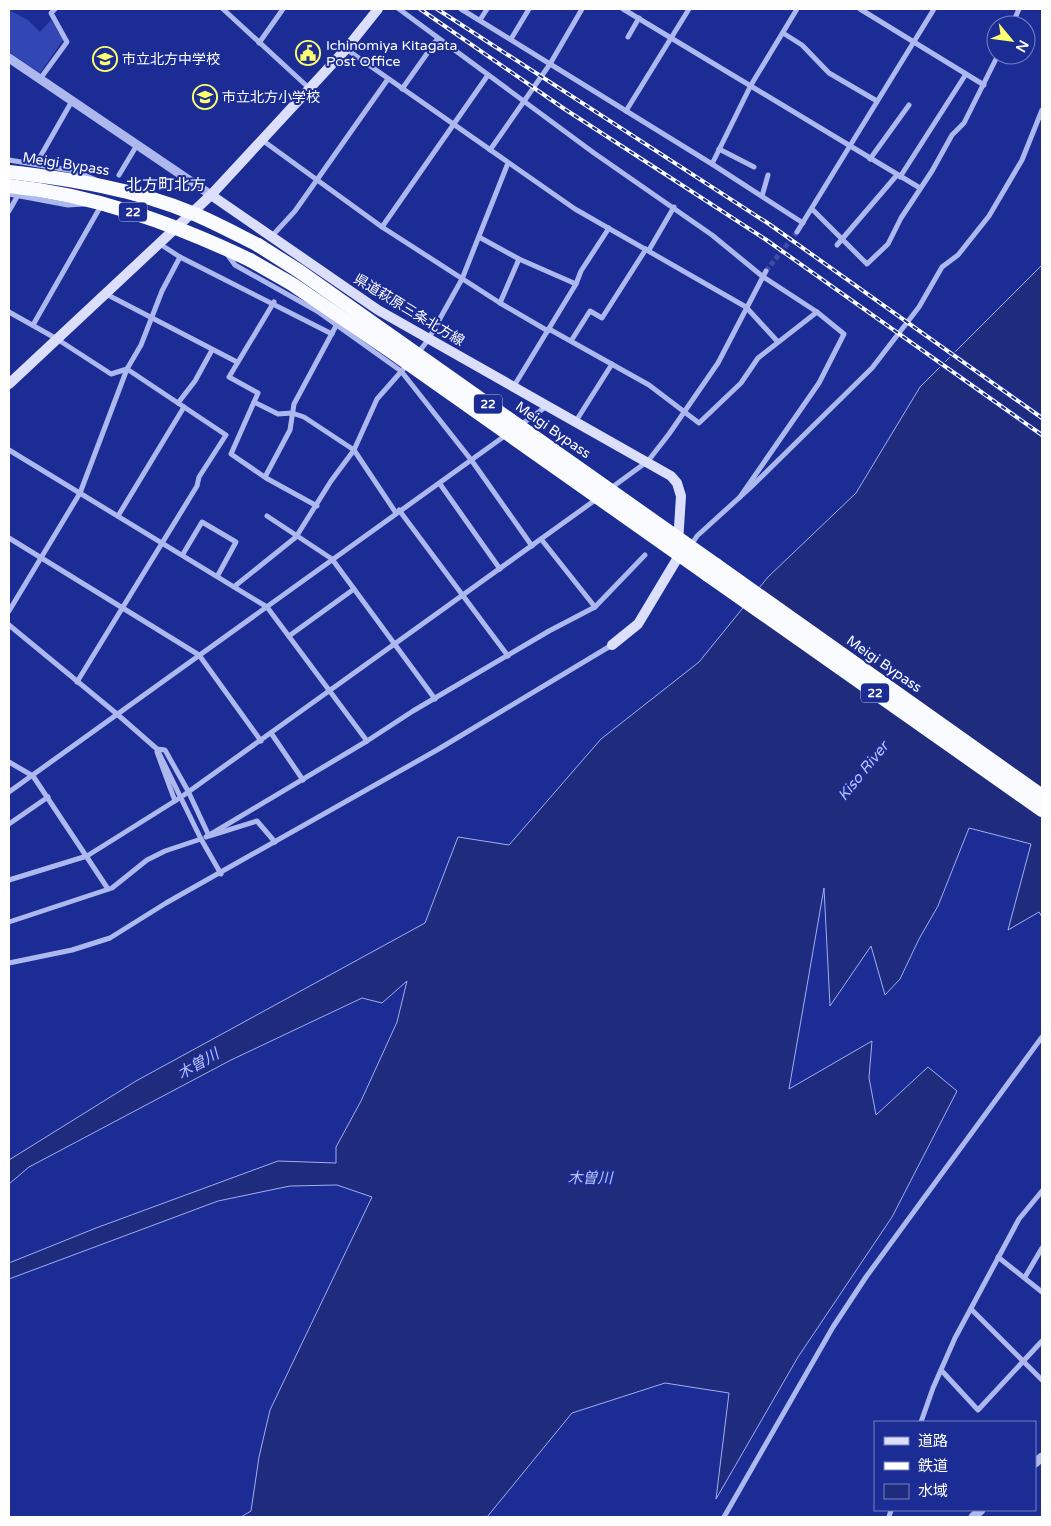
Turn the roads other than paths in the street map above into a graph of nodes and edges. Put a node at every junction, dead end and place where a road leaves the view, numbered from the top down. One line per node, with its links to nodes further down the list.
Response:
1 (55, 9): 30 (street)
2 (223, 9): 23 (street)
3 (283, 9): 23 (street)
4 (378, 9): 24 (main road)
5 (399, 9): 19 (street)
6 (461, 9): 16 (street)
7 (487, 9): 16 (street)
8 (529, 9): 21 (street)
9 (582, 9): 26 (street)
10 (624, 9): 15 (street)
11 (689, 9): 20 (street)
12 (798, 9): 17 (street)
13 (860, 9): 22 (street)
14 (934, 9): 22 (street)
15 (639, 18): 18 (street); 20 (street)
16 (480, 20): 21 (street)
17 (783, 33): 32 (street); 37 (street)
18 (628, 37)
19 (438, 38): 29 (street); 35 (street)
20 (672, 38): 32 (street); 41 (street)
21 (511, 39): 26 (street)
22 (914, 41): 28 (street); 37 (street)
23 (259, 43): 34 (street)
24 (346, 49): 31 (street); 34 (main road)
25 (9, 58): 30 (street)
26 (550, 64): 38 (street); 41 (street)
27 (993, 65): 33 (street)
28 (966, 74): 33 (street); 57 (street)
29 (488, 75): 38 (street); 42 (street)
30 (40, 79): 36 (street)
31 (388, 79): 35 (street); 58 (street)
32 (751, 85): 45 (street); 46 (street)
33 (984, 85): 60 (street)
34 (309, 88): 43 (main road)
35 (402, 89): 42 (street)
36 (72, 101): 44 (street); 51 (street)
37 (877, 101): 45 (street)
38 (524, 102): 47 (street); 66 (street)
39 (909, 105): 48 (street)
40 (1042, 110): 125 (street)
41 (626, 111): 52 (street)
42 (453, 125): 47 (street); 72 (street)
43 (262, 140): 58 (street); 63 (main road)
44 (138, 146): 55 (street); 63 (street)
45 (850, 146): 48 (street); 67 (street)
46 (719, 149): 52 (street); 53 (street)
47 (490, 150): 50 (street)
48 (870, 158): 57 (street)
49 (9, 160): 51 (street)
50 (508, 163): 73 (street); 76 (street)
51 (36, 164): 59 (street)
52 (712, 164): 64 (street)
53 (754, 166)
54 (9, 172): 59 (highway, Meigi Bypass / 22)
55 (120, 175)
56 (768, 175): 64 (street)
57 (899, 176): 60 (street); 77 (street)
58 (317, 180): 72 (street); 75 (street)
59 (112, 188): 69 (highway, Meigi Bypass / 22)
60 (920, 188): 77 (street)
61 (13, 190): 62 (street); 65 (highway, Meigi Bypass / 22); 68 (street)
62 (9, 194)
63 (211, 195): 69 (main road); 75 (main road, 県道萩原三条北方線)
64 (762, 196): 70 (street)
65 (102, 204): 71 (highway, Meigi Bypass / 22); 95 (street)
66 (674, 207): 81 (street); 84 (street)
67 (812, 208): 70 (street); 77 (street)
68 (9, 211)
69 (192, 213): 71 (main road); 168 (highway, Meigi Bypass / 22, bridge)
70 (803, 223): 74 (street)
71 (177, 226): 78 (main road); 80 (highway, Meigi Bypass / 22)
72 (382, 227): 85 (street)
73 (609, 228): 81 (street); 86 (street)
74 (797, 232)
75 (271, 237): 99 (main road, 県道萩原三条北方線)
76 (479, 238): 83 (street); 85 (street)
77 (843, 239): 79 (street)
78 (159, 243): 82 (street); 87 (main road)
79 (837, 245)
80 (223, 247): 94 (street); 170 (highway, Meigi Bypass / 22, bridge)
81 (647, 250): 90 (street); 100 (street)
82 (180, 257): 88 (street); 93 (street)
83 (519, 259): 86 (street); 89 (street)
84 (764, 273): 90 (street); 92 (street)
85 (462, 279): 89 (street); 99 (street)
86 (576, 284): 96 (street)
87 (106, 294): 93 (street); 98 (main road)
88 (274, 302): 97 (street); 103 (street)
89 (500, 303): 96 (street)
90 (746, 307): 101 (street); 113 (street)
91 (9, 312): 95 (street)
92 (817, 312): 101 (street); 125 (street)
93 (152, 318): 102 (street); 105 (street)
94 (337, 324): 97 (street); 106 (street)
95 (33, 325): 98 (street)
96 (549, 330): 100 (street); 108 (street)
97 (332, 334): 114 (street)
98 (57, 339): 105 (street); 107 (main road)
99 (428, 340): 106 (street); 108 (main road, 県道萩原三条北方線)
100 (571, 341): 104 (street)
101 (778, 342): 113 (street)
102 (212, 350): 103 (street); 110 (street)
103 (237, 362): 109 (street)
104 (612, 364): 113 (street); 115 (street)
105 (127, 369): 110 (street); 124 (street)
106 (401, 371): 119 (street); 120 (street)
107 (9, 384)
108 (513, 387): 111 (main road, 県道萩原三条北方線)
109 (254, 402): 114 (street); 117 (street)
110 (178, 403): 112 (street)
111 (547, 405): 115 (main road, 県道萩原三条北方線); 120 (street)
112 (184, 407): 116 (street); 128 (street)
113 (684, 410): 121 (street)
114 (292, 413): 119 (street); 122 (street)
115 (576, 421): 121 (main road, 県道萩原三条北方線)
116 (226, 434): 117 (street); 133 (street)
117 (236, 442): 122 (street)
118 (9, 450): 124 (street)
119 (354, 450): 126 (street); 127 (street)
120 (472, 461): 123 (street); 134 (street)
121 (648, 461): 132 (street); 139 (main road, 県道萩原三条北方線)
122 (265, 477): 126 (street)
123 (440, 484): 127 (street); 140 (street)
124 (80, 493): 128 (street); 137 (street)
125 (740, 497): 139 (street)
126 (317, 506): 130 (street)
127 (398, 512): 138 (street); 144 (street)
128 (118, 516): 133 (street)
129 (267, 516): 130 (street)
130 (296, 537): 138 (street); 142 (street)
131 (9, 538): 137 (street)
132 (541, 539): 134 (street); 146 (street)
133 (163, 542): 135 (street); 147 (street)
134 (532, 546): 140 (street)
135 (183, 554): 141 (street); 141 (street)
136 (645, 555): 146 (street)
137 (41, 559): 147 (street); 148 (street)
138 (332, 559): 143 (street); 145 (street)
139 (677, 559): 152 (main road, 県道萩原三条北方線)
140 (500, 569): 144 (street)
141 (218, 575): 142 (street)
142 (235, 586): 145 (street)
143 (354, 589): 150 (street); 151 (street)
144 (460, 595): 151 (street); 154 (street)
145 (267, 607): 150 (street); 153 (street)
146 (595, 607): 154 (street)
147 (121, 608): 153 (street); 155 (street)
148 (9, 611)
149 (9, 625): 155 (street)
150 (289, 636): 156 (street)
151 (394, 642): 156 (street); 157 (street)
152 (612, 645): 174 (street)
153 (199, 655): 158 (street); 160 (street)
154 (508, 656): 157 (street)
155 (77, 682): 158 (street)
156 (329, 691): 159 (street); 161 (street)
157 (435, 699): 161 (street)
158 (118, 714): 162 (street); 164 (street)
159 (271, 733): 160 (street); 165 (street)
160 (261, 741): 167 (street)
161 (367, 741): 165 (street)
162 (157, 749): 167 (street); 175 (street); 176 (street)
163 (9, 762): 164 (street)
164 (33, 776): 166 (street); 169 (street)
165 (303, 780): 172 (street)
166 (9, 792)
167 (186, 793): 172 (street)
168 (1042, 796)
169 (48, 797): 171 (street); 175 (street)
170 (1042, 810)
171 (9, 824)
172 (207, 837): 174 (street)
173 (198, 840): 178 (street)
174 (275, 842): 176 (street)
175 (87, 856): 177 (street); 178 (street)
176 (221, 874): 180 (street)
177 (9, 880)
178 (108, 889): 179 (street)
179 (9, 922)
180 (9, 963)
181 (1042, 1037): 193 (street)
182 (1042, 1191): 184 (street)
183 (1042, 1248): 185 (street)
184 (998, 1257): 185 (street); 187 (street)
185 (1025, 1276): 186 (street)
186 (1042, 1292)
187 (971, 1309): 189 (street); 190 (street)
188 (1042, 1341): 189 (street)
189 (1024, 1361): 190 (street); 191 (street)
190 (941, 1370): 192 (street)
191 (1042, 1380)
192 (921, 1421)
193 (724, 1517)

